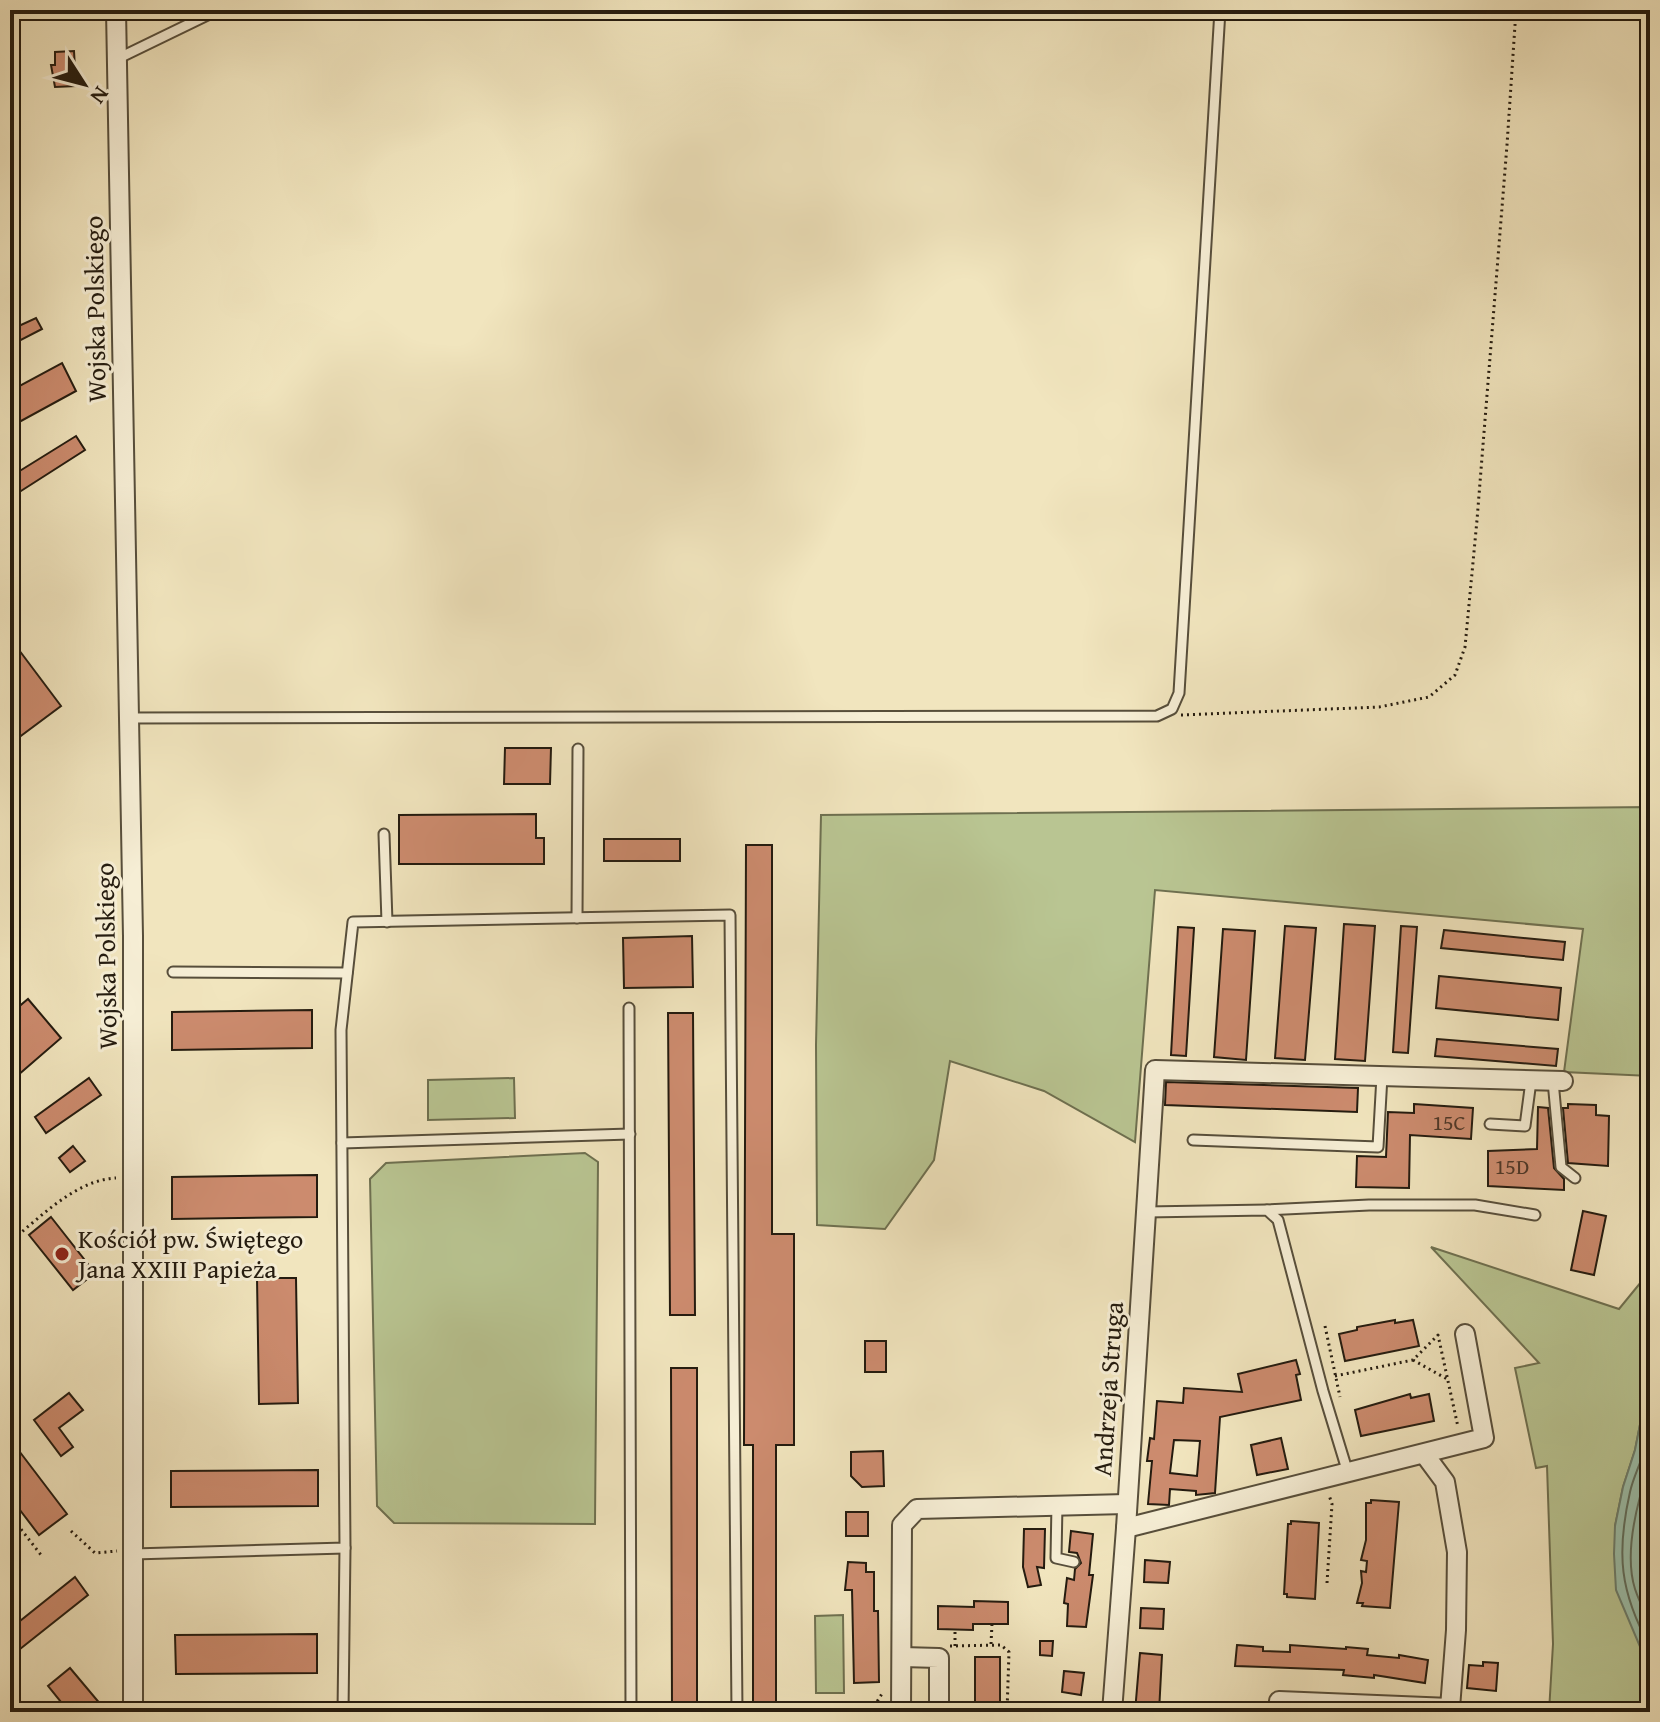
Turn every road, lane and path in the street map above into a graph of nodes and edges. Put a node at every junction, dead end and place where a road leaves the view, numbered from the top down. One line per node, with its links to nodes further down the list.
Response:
1 (116, 10): 5 (street, Wojska Polskiego)
2 (218, 10): 5 (lane)
3 (1220, 10): 6 (lane)
4 (1516, 10): 6 (path)
5 (117, 60): 7 (street, Wojska Polskiego)
6 (1157, 716): 7 (lane)
7 (128, 718): 46 (street, Wojska Polskiego)
8 (578, 749): 10 (lane)
9 (384, 834): 11 (lane)
10 (577, 918): 11 (lane); 66 (lane)
11 (387, 922): 13 (lane)
12 (173, 972): 13 (lane)
13 (347, 973): 21 (lane)
14 (629, 1008): 19 (lane)
15 (1382, 1076): 16 (street); 20 (lane); 25 (street, Andrzeja Struga)
16 (1531, 1081): 17 (street); 18 (lane)
17 (1558, 1081): 23 (lane)
18 (1490, 1124)
19 (630, 1134): 21 (lane); 65 (lane)
20 (1193, 1140)
21 (342, 1143): 45 (lane)
22 (112, 1178): 27 (path)
23 (1575, 1178)
24 (1267, 1210): 25 (lane); 26 (lane); 38 (lane)
25 (1146, 1212): 41 (street, Andrzeja Struga)
26 (1535, 1215)
27 (18, 1235)
28 (1325, 1326): 31 (path)
29 (1465, 1334): 37 (street)
30 (1413, 1360): 31 (path); 32 (path); 32 (path)
31 (1335, 1376): 33 (path)
32 (1447, 1379): 36 (path)
33 (1341, 1402)
34 (17, 1411): 35 (path)
35 (10, 1412)
36 (1458, 1427)
37 (1425, 1455): 38 (street); 60 (street)
38 (1348, 1473): 43 (street)
39 (1329, 1493): 49 (path)
40 (1057, 1504): 41 (street); 48 (lane); 55 (street)
41 (1126, 1504): 43 (street, Andrzeja Struga)
42 (10, 1515): 47 (path)
43 (1126, 1528): 70 (street, Andrzeja Struga)
44 (71, 1531): 46 (path)
45 (345, 1548): 46 (lane); 64 (lane)
46 (127, 1552): 63 (street, Wojska Polskiego)
47 (41, 1555)
48 (1074, 1562)
49 (1327, 1583)
50 (992, 1624): 54 (path)
51 (955, 1629): 53 (path)
52 (942, 1646): 53 (path)
53 (955, 1646): 54 (path)
54 (991, 1646): 57 (path)
55 (902, 1657): 68 (street); 69 (street)
56 (1000, 1675): 57 (path)
57 (1008, 1675): 62 (path)
58 (890, 1681): 67 (path)
59 (1279, 1701): 60 (street)
60 (1309, 1707)
61 (1000, 1709): 62 (path)
62 (1007, 1711)
63 (133, 1712)
64 (343, 1712)
65 (631, 1712)
66 (737, 1712)
67 (873, 1712)
68 (901, 1712)
69 (939, 1712)
70 (1112, 1712)

